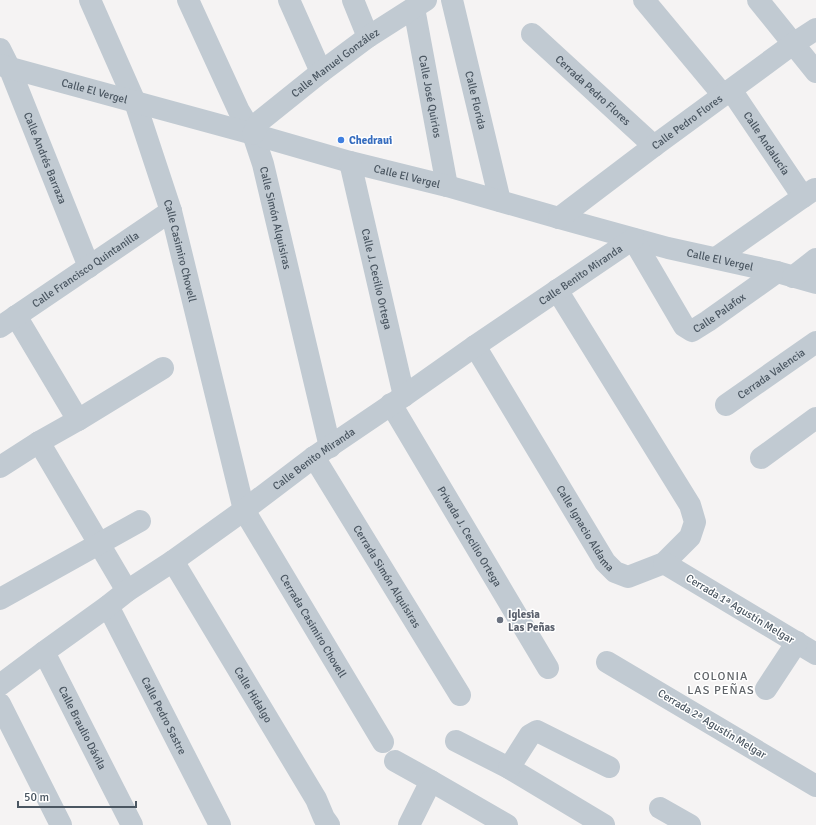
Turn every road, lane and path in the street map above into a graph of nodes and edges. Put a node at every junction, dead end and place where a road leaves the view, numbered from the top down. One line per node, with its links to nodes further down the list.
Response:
1 (90, 0): 17 (street, Calle Casimiro Chovell)
2 (188, 0): 18 (street, Calle Simón Alquisiras)
3 (289, 0): 14 (street)
4 (353, 0): 11 (street)
5 (452, 0): 23 (street, Calle Florida)
6 (644, 0): 16 (street, Calle Andalucía)
7 (758, 0): 12 (street)
8 (420, 4): 11 (street, Calle Manuel González); 21 (street, Calle José Quirios)
9 (816, 29): 12 (street, Calle Pedro Flores)
10 (532, 34): 19 (street, Cerrada Pedro Flores)
11 (368, 37): 14 (street, Calle Manuel González)
12 (793, 44): 15 (street); 16 (street, Calle Pedro Flores)
13 (3, 60): 17 (street, Calle El Vergel); 29 (street, Calle Andrés Barraza)
14 (321, 72): 18 (street, Calle Manuel González)
15 (816, 72)
16 (727, 92): 19 (street, Calle Pedro Flores); 22 (street, Calle Andalucía)
17 (135, 102): 18 (street, Calle El Vergel); 24 (street, Calle Casimiro Chovell)
18 (253, 134): 20 (street, Calle El Vergel); 42 (street, Calle Simón Alquisiras)
19 (654, 146): 25 (street, Calle Pedro Flores)
20 (350, 162): 21 (street, Calle El Vergel); 37 (street, Calle J. Cecilio Ortega)
21 (447, 186): 23 (street, Calle El Vergel)
22 (810, 193): 27 (street)
23 (500, 201): 25 (street, Calle El Vergel)
24 (171, 211): 29 (street, Calle Francisco Quintanilla); 45 (street, Calle Casimiro Chovell)
25 (559, 218): 26 (street, Calle El Vergel)
26 (632, 238): 27 (street, Calle El Vergel); 30 (street, Calle Palafox); 32 (street, Calle Benito Miranda)
27 (716, 258): 30 (street, Calle El Vergel)
28 (816, 259): 30 (street)
29 (89, 267): 33 (street, Calle Francisco Quintanilla)
30 (785, 274): 31 (street, Calle El Vergel)
31 (816, 283)
32 (557, 290): 35 (street, Calle Benito Miranda); 49 (street, Calle Ignacio Aldama)
33 (8, 322): 40 (street)
34 (816, 342): 38 (street, Cerrada Valencia)
35 (475, 346): 37 (street, Calle Benito Miranda); 49 (street, Calle Ignacio Aldama)
36 (163, 368): 40 (street)
37 (398, 400): 42 (street, Calle Benito Miranda); 57 (street, Privada J. Cecilio Ortega)
38 (726, 405)
39 (816, 418): 43 (street)
40 (78, 420): 41 (street)
41 (40, 442): 44 (street); 47 (street)
42 (322, 452): 45 (street, Calle Benito Miranda); 60 (street, Cerrada Simón Alquisiras)
43 (761, 458)
44 (0, 467)
45 (244, 510): 48 (street, Calle Benito Miranda); 63 (street, Cerrada Casimiro Chovell)
46 (140, 521): 47 (street)
47 (99, 544): 50 (street); 51 (street)
48 (173, 561): 50 (street, Calle Benito Miranda); 70 (street, Calle Hidalgo)
49 (664, 564): 53 (street, Cerrada 1ª Agustín Melgar)
50 (127, 591): 52 (street, Calle Benito Miranda)
51 (0, 599)
52 (108, 606): 54 (street, Calle Benito Miranda); 73 (street, Calle Pedro Sastre)
53 (797, 642): 55 (street, Cerrada 1ª Agustín Melgar); 59 (street)
54 (44, 652): 58 (street, Calle Benito Miranda); 72 (street, Calle Braulio Dávila)
55 (816, 654)
56 (607, 662): 68 (street, Cerrada 2ª Agustín Melgar)
57 (548, 668)
58 (0, 685)
59 (766, 689)
60 (460, 695)
61 (0, 704): 71 (street)
62 (456, 741): 66 (street)
63 (382, 742)
64 (395, 761): 67 (street)
65 (609, 767): 66 (street)
66 (509, 768): 76 (street)
67 (432, 781): 74 (street); 75 (street)
68 (816, 786)
69 (660, 808): 77 (street)
70 (322, 823)
71 (61, 825)
72 (132, 825)
73 (220, 825)
74 (409, 825)
75 (507, 825)
76 (604, 825)
77 (690, 825)

